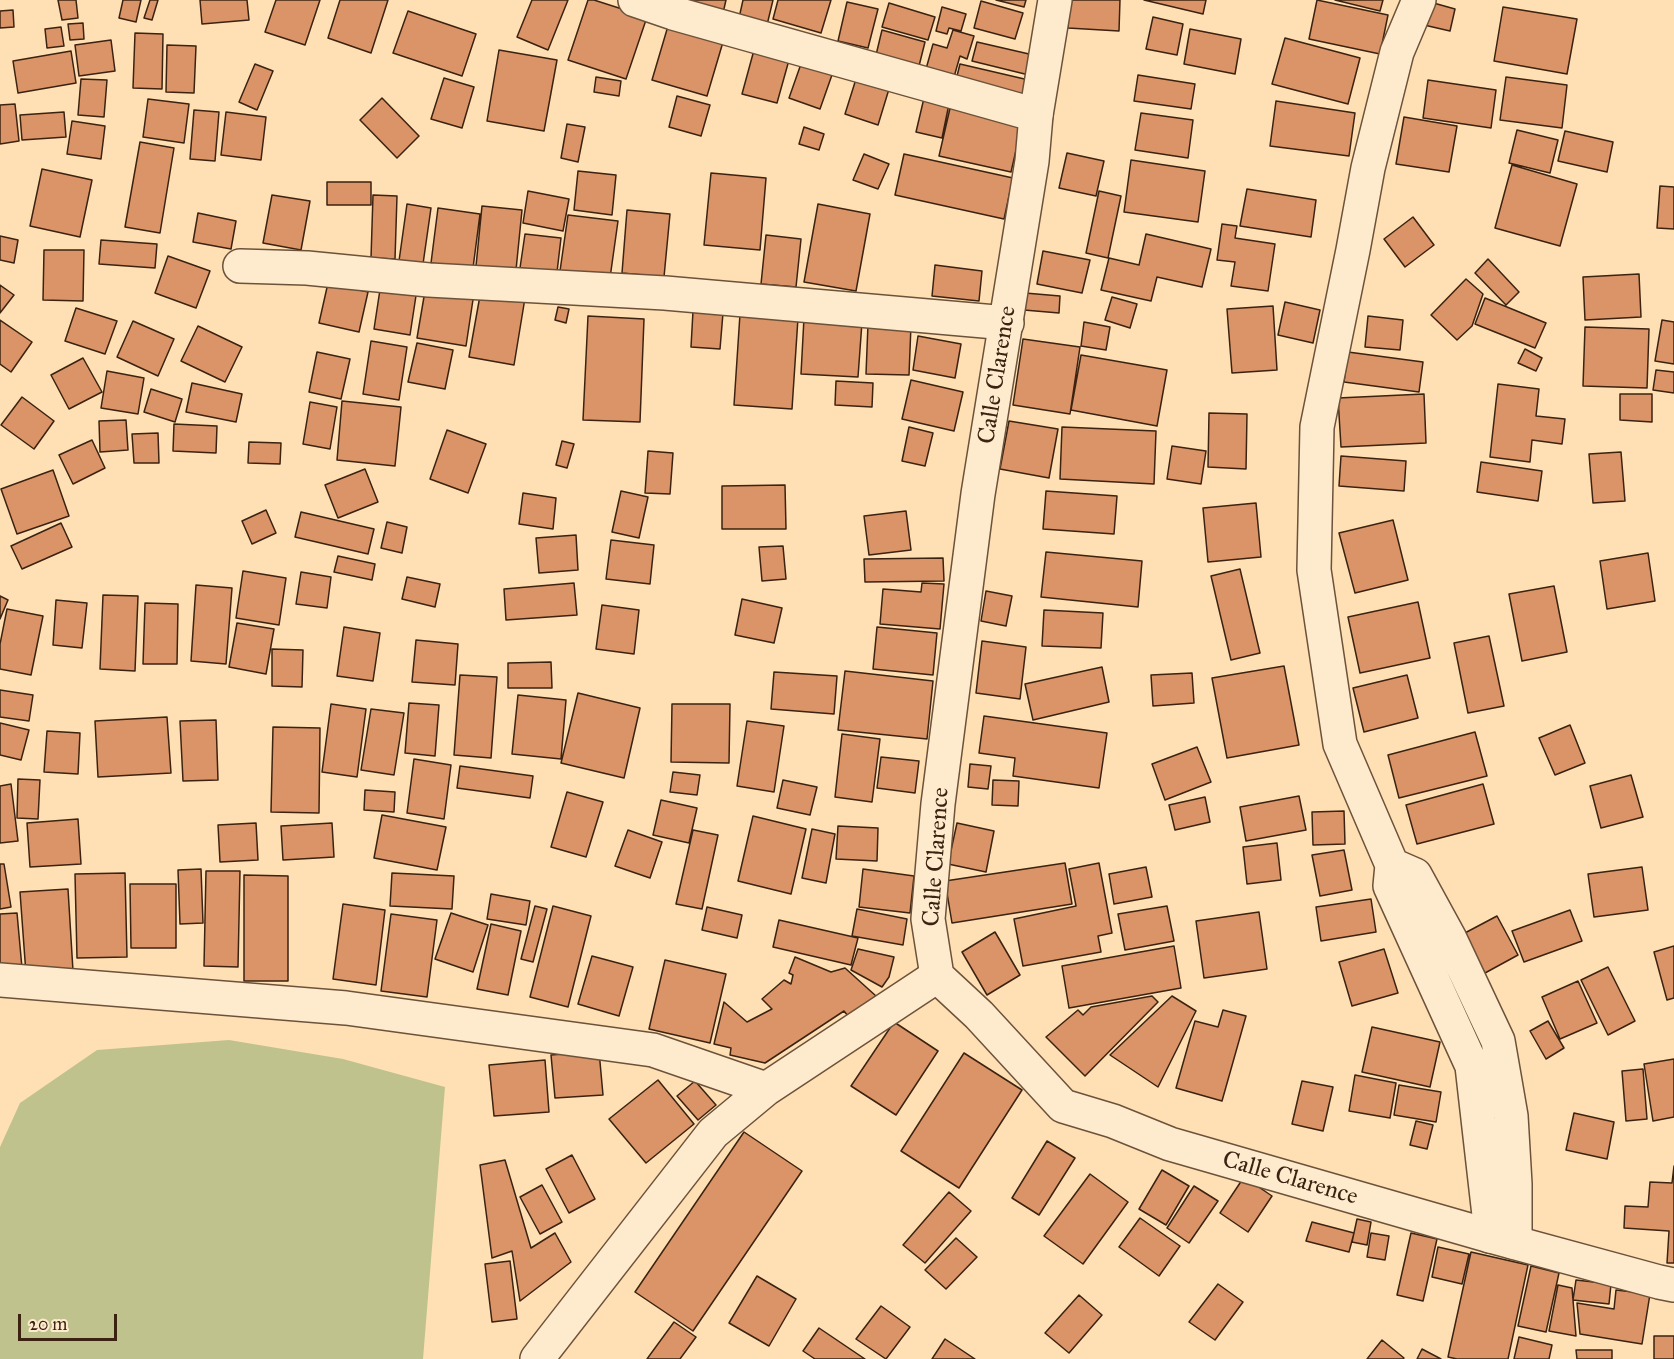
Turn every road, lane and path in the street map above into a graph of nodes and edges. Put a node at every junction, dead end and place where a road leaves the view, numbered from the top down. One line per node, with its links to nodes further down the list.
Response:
1 (635, 0): 4 (street)
2 (1056, 0): 4 (street, Calle Clarence)
3 (1419, 0): 10 (street)
4 (1036, 115): 6 (street, Calle Clarence)
5 (240, 266): 6 (street)
6 (1006, 323): 7 (street, Calle Clarence)
7 (937, 976): 9 (street); 10 (street, Calle Clarence)
8 (0, 980): 9 (street)
9 (766, 1089): 12 (street)
10 (1502, 1239): 11 (street, Calle Clarence)
11 (1674, 1285)
12 (537, 1359)

